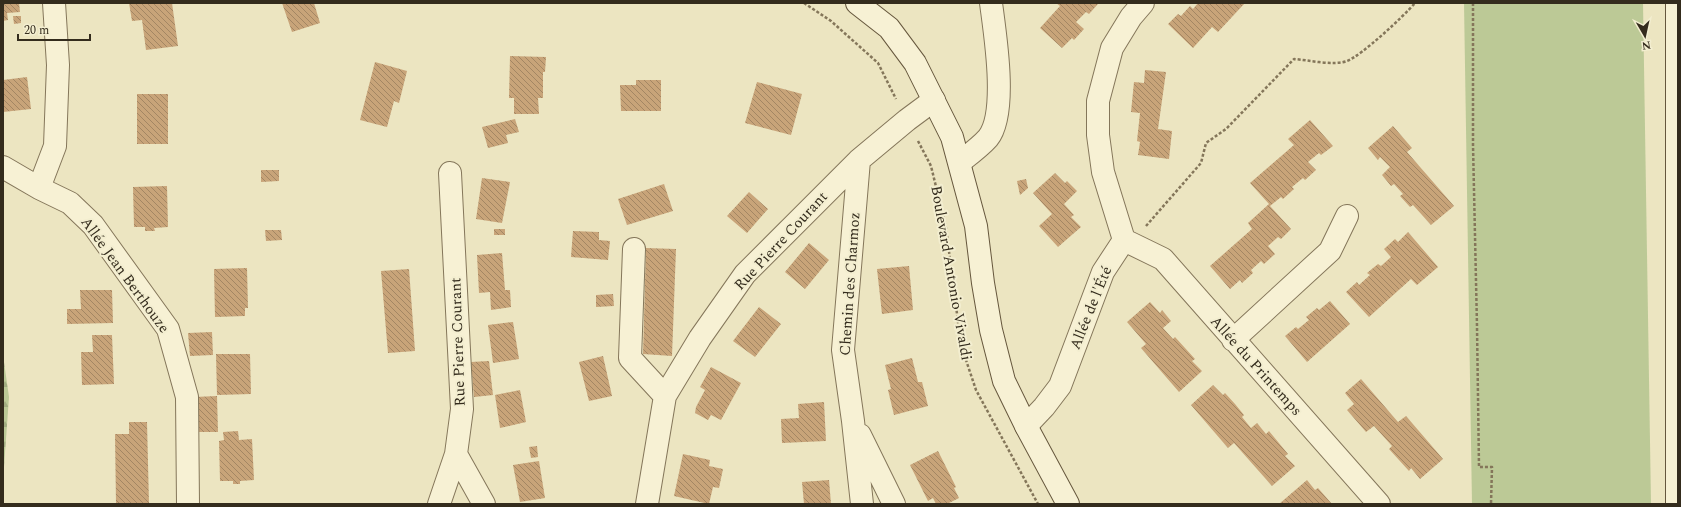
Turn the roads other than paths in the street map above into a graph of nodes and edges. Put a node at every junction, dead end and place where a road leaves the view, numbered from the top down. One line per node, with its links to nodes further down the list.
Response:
1 (54, 3): 12 (street)
2 (858, 3): 6 (street, Boulevard Antonio Vivaldi)
3 (991, 3): 9 (street)
4 (1143, 3): 14 (street)
5 (1677, 3): 7 (street)
6 (934, 100): 8 (street, Rue Pierre Courant); 9 (street, Boulevard Antonio Vivaldi)
7 (1678, 110): 29 (street)
8 (859, 160): 17 (street, Rue Pierre Courant); 18 (street, Chemin des Charmoz)
9 (960, 162): 19 (street, Boulevard Antonio Vivaldi)
10 (3, 167): 12 (street, Allée Jean Berthouze)
11 (450, 174): 20 (street, Rue Pierre Courant)
12 (39, 188): 21 (street, Allée Jean Berthouze)
13 (1347, 216): 16 (street)
14 (1128, 242): 16 (street, Allée du Printemps); 19 (street, Allée de l'Été)
15 (634, 249): 17 (street)
16 (1233, 340): 28 (street, Allée du Printemps)
17 (665, 396): 24 (street, Rue Pierre Courant)
18 (853, 420): 25 (street, Chemin des Charmoz); 26 (street)
19 (1026, 426): 27 (street, Boulevard Antonio Vivaldi)
20 (456, 454): 22 (street, Rue Pierre Courant); 23 (street)
21 (188, 504)
22 (439, 504)
23 (484, 504)
24 (647, 504)
25 (862, 504)
26 (894, 504)
27 (1068, 504)
28 (1379, 504)
29 (1677, 504)

